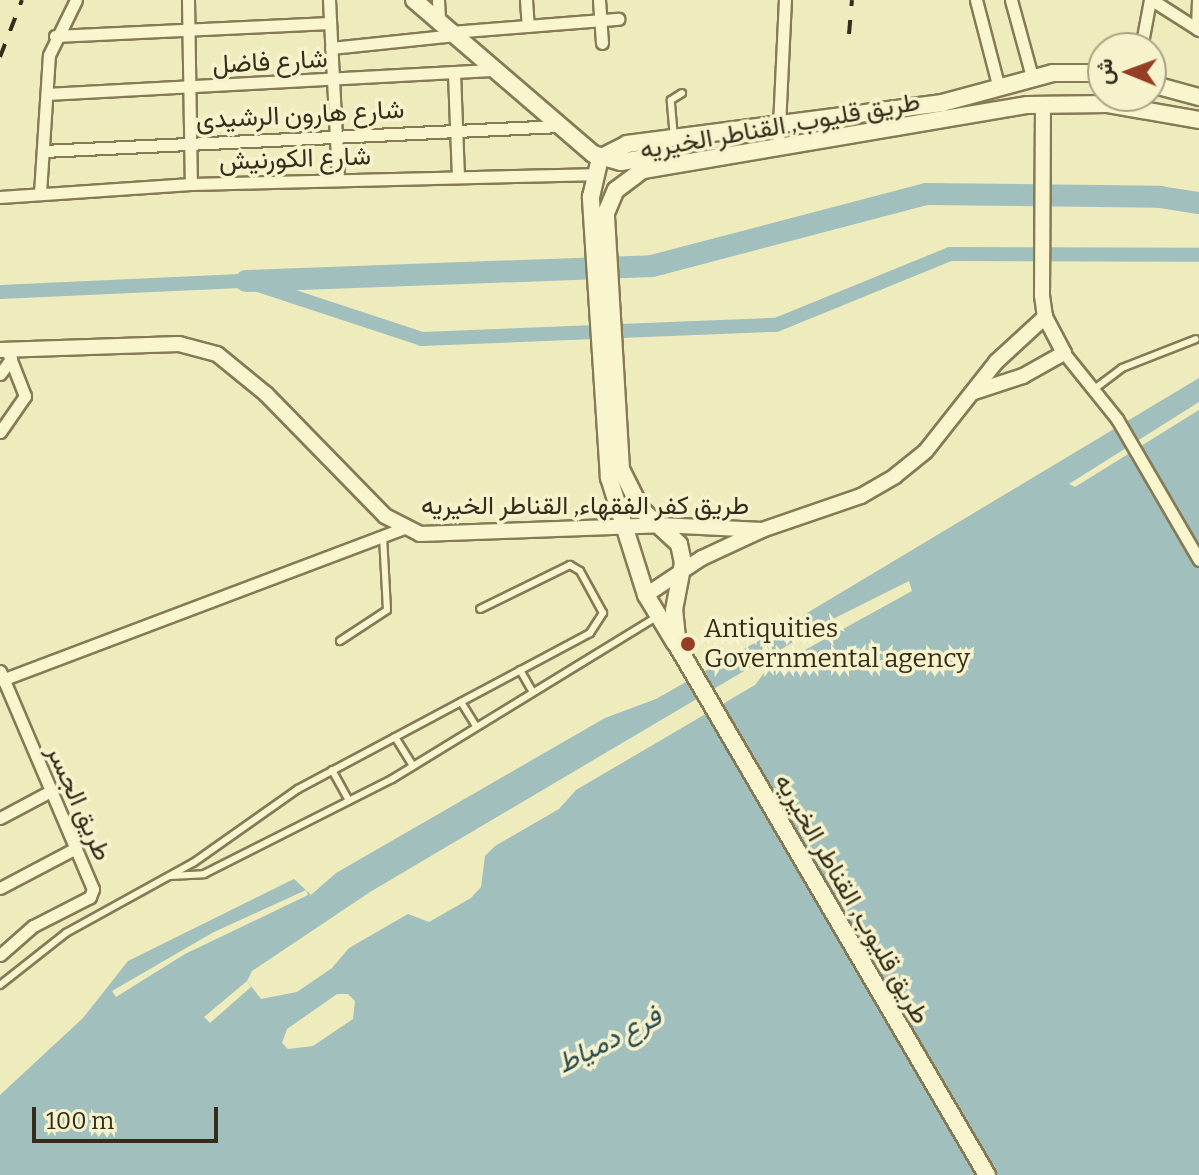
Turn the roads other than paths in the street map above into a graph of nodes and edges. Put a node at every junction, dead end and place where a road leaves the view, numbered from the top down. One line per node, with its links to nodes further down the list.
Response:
1 (76, 0): 21 (street)
2 (188, 0): 19 (street)
3 (329, 0): 15 (street)
4 (414, 0): 17 (main road)
5 (438, 0): 17 (street)
6 (526, 0): 16 (street)
7 (599, 0): 14 (street)
8 (785, 0): 37 (street)
9 (976, 0): 30 (street)
10 (1011, 0): 27 (street)
11 (1151, 0): 18 (street); 20 (street)
12 (1198, 6): 18 (street)
13 (618, 19): 14 (street)
14 (600, 20): 16 (street); 22 (street)
15 (330, 23): 19 (street); 23 (street)
16 (528, 26): 17 (street)
17 (449, 30): 23 (street); 24 (main road)
18 (1198, 30)
19 (188, 32): 21 (street); 29 (street)
20 (1144, 32)
21 (55, 36): 33 (street)
22 (602, 43)
23 (331, 48): 28 (street)
24 (495, 70): 25 (street, شارع فاضل); 38 (main road)
25 (454, 73): 28 (street, شارع فاضل); 39 (street)
26 (1087, 74): 27 (main road, طريق قليوب, القناطر الخيريه)
27 (1032, 77): 30 (main road, طريق قليوب, القناطر الخيريه)
28 (333, 81): 29 (street, شارع فاضل); 40 (street)
29 (189, 88): 33 (street, شارع فاضل); 42 (street)
30 (999, 88): 37 (main road, طريق قليوب, القناطر الخيريه)
31 (1167, 88): 34 (main road)
32 (682, 93): 41 (lane)
33 (47, 94): 44 (street)
34 (1199, 97)
35 (1043, 104): 36 (main road, طريق قليوب, القناطر الخيريه); 43 (main road, طريق قليوب, القناطر الخيريه); 53 (street)
36 (1199, 120)
37 (776, 124): 41 (main road, طريق قليوب, القناطر الخيريه); 43 (street)
38 (560, 126): 39 (street, شارع هارون الرشيدى); 46 (main road)
39 (456, 127): 40 (street, شارع هارون الرشيدى); 48 (street)
40 (335, 134): 42 (street, شارع هارون الرشيدى); 49 (street)
41 (674, 138): 46 (main road, طريق قليوب, القناطر الخيريه)
42 (190, 143): 44 (street, شارع هارون الرشيدى); 50 (street)
43 (778, 147): 45 (main road, طريق قليوب, القناطر الخيريه)
44 (43, 151): 51 (street)
45 (737, 153): 46 (main road); 57 (main road, طريق قليوب, القناطر الخيريه)
46 (600, 158): 47 (main road, طريق قليوب, القناطر الخيريه)
47 (592, 174): 48 (street, شارع الكورنيش); 57 (main road, طريق قليوب, القناطر الخيريه)
48 (458, 177): 49 (street, شارع الكورنيش)
49 (338, 179): 50 (street, شارع الكورنيش)
50 (191, 184): 51 (street, شارع الكورنيش)
51 (40, 193): 52 (street, شارع الكورنيش)
52 (0, 197)
53 (1045, 317): 56 (street); 60 (street, طريق كفر الفقهاء, القناطر الخيريه)
54 (1196, 339): 59 (lane)
55 (6, 353): 58 (street); 61 (street); 64 (street, طريق كفر الفقهاء, القناطر الخيريه)
56 (1064, 353): 59 (street); 60 (street)
57 (606, 371): 62 (main road, طريق قليوب, القناطر الخيريه); 63 (main road, طريق قليوب, القناطر الخيريه)
58 (0, 374)
59 (1093, 390): 67 (street)
60 (974, 392): 65 (street, طريق كفر الفقهاء, القناطر الخيريه)
61 (0, 432)
62 (660, 525): 63 (street, طريق كفر الفقهاء, القناطر الخيريه); 65 (street, طريق كفر الفقهاء, القناطر الخيريه); 68 (main road, طريق قليوب, القناطر الخيريه)
63 (623, 526): 64 (street, طريق كفر الفقهاء, القناطر الخيريه); 69 (main road, طريق قليوب, القناطر الخيريه)
64 (405, 528): 66 (street)
65 (762, 530): 68 (street, طريق كفر الفقهاء, القناطر الخيريه)
66 (383, 536): 72 (lane); 75 (street)
67 (1199, 560)
68 (681, 572): 69 (street, طريق كفر الفقهاء, القناطر الخيريه); 73 (main road, طريق قليوب, القناطر الخيريه)
69 (646, 595): 71 (main road, طريق قليوب, القناطر الخيريه)
70 (480, 609): 74 (lane)
71 (656, 617): 73 (main road, طريق قليوب, القناطر الخيريه); 76 (lane)
72 (340, 641)
73 (678, 647): 90 (main road, طريق قليوب, القناطر الخيريه)
74 (520, 670): 76 (lane); 77 (lane)
75 (1, 676): 82 (street, طريق الجسر)
76 (532, 691): 78 (lane)
77 (461, 702): 78 (lane); 79 (lane)
78 (476, 726): 80 (lane)
79 (395, 737): 80 (lane); 81 (lane)
80 (413, 766): 83 (lane)
81 (332, 770): 83 (lane); 86 (lane)
82 (49, 792): 84 (street); 85 (street, طريق الجسر)
83 (349, 801): 86 (lane)
84 (0, 818)
85 (74, 849): 87 (street); 88 (street, طريق الجسر)
86 (170, 876): 89 (lane)
87 (0, 888)
88 (0, 955)
89 (0, 985)
90 (987, 1175)

